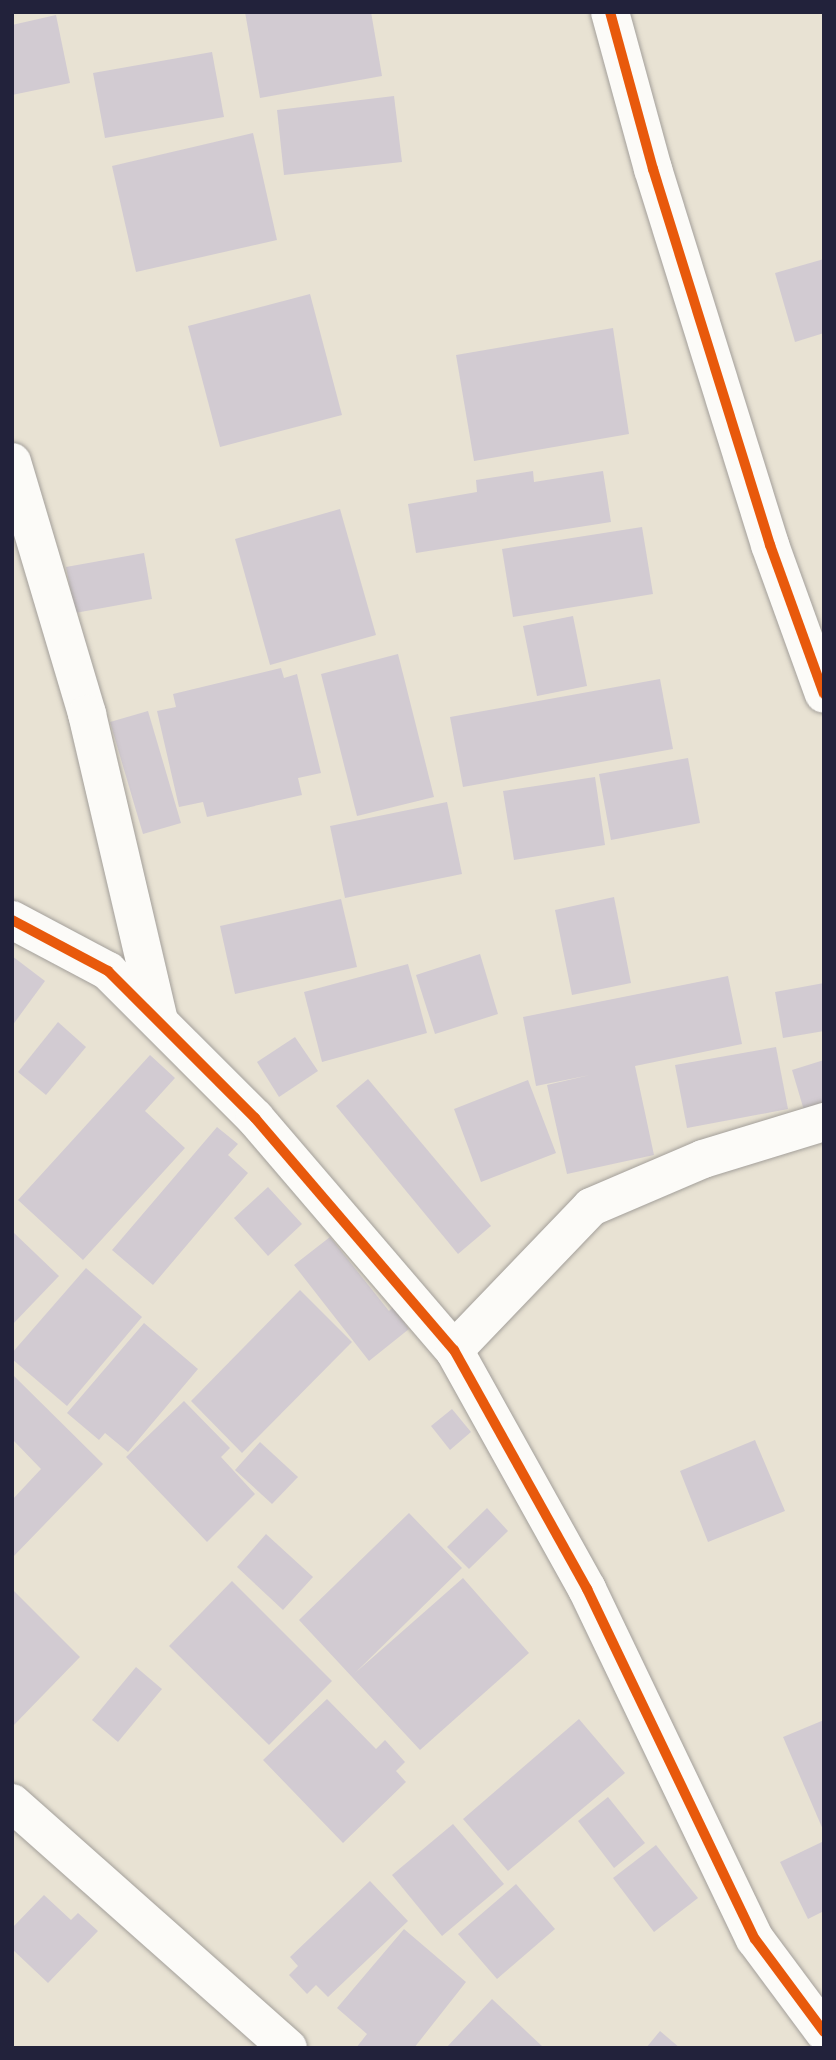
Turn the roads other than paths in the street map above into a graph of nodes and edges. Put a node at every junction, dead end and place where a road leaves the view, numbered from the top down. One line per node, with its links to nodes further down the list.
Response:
1 (610, 12): 3 (street)
2 (12, 462): 5 (street)
3 (824, 695)
4 (12, 920): 5 (street)
5 (159, 1021): 7 (street)
6 (824, 1122): 7 (street)
7 (454, 1350): 9 (street)
8 (12, 1803): 10 (street)
9 (824, 2032)
10 (288, 2048)

